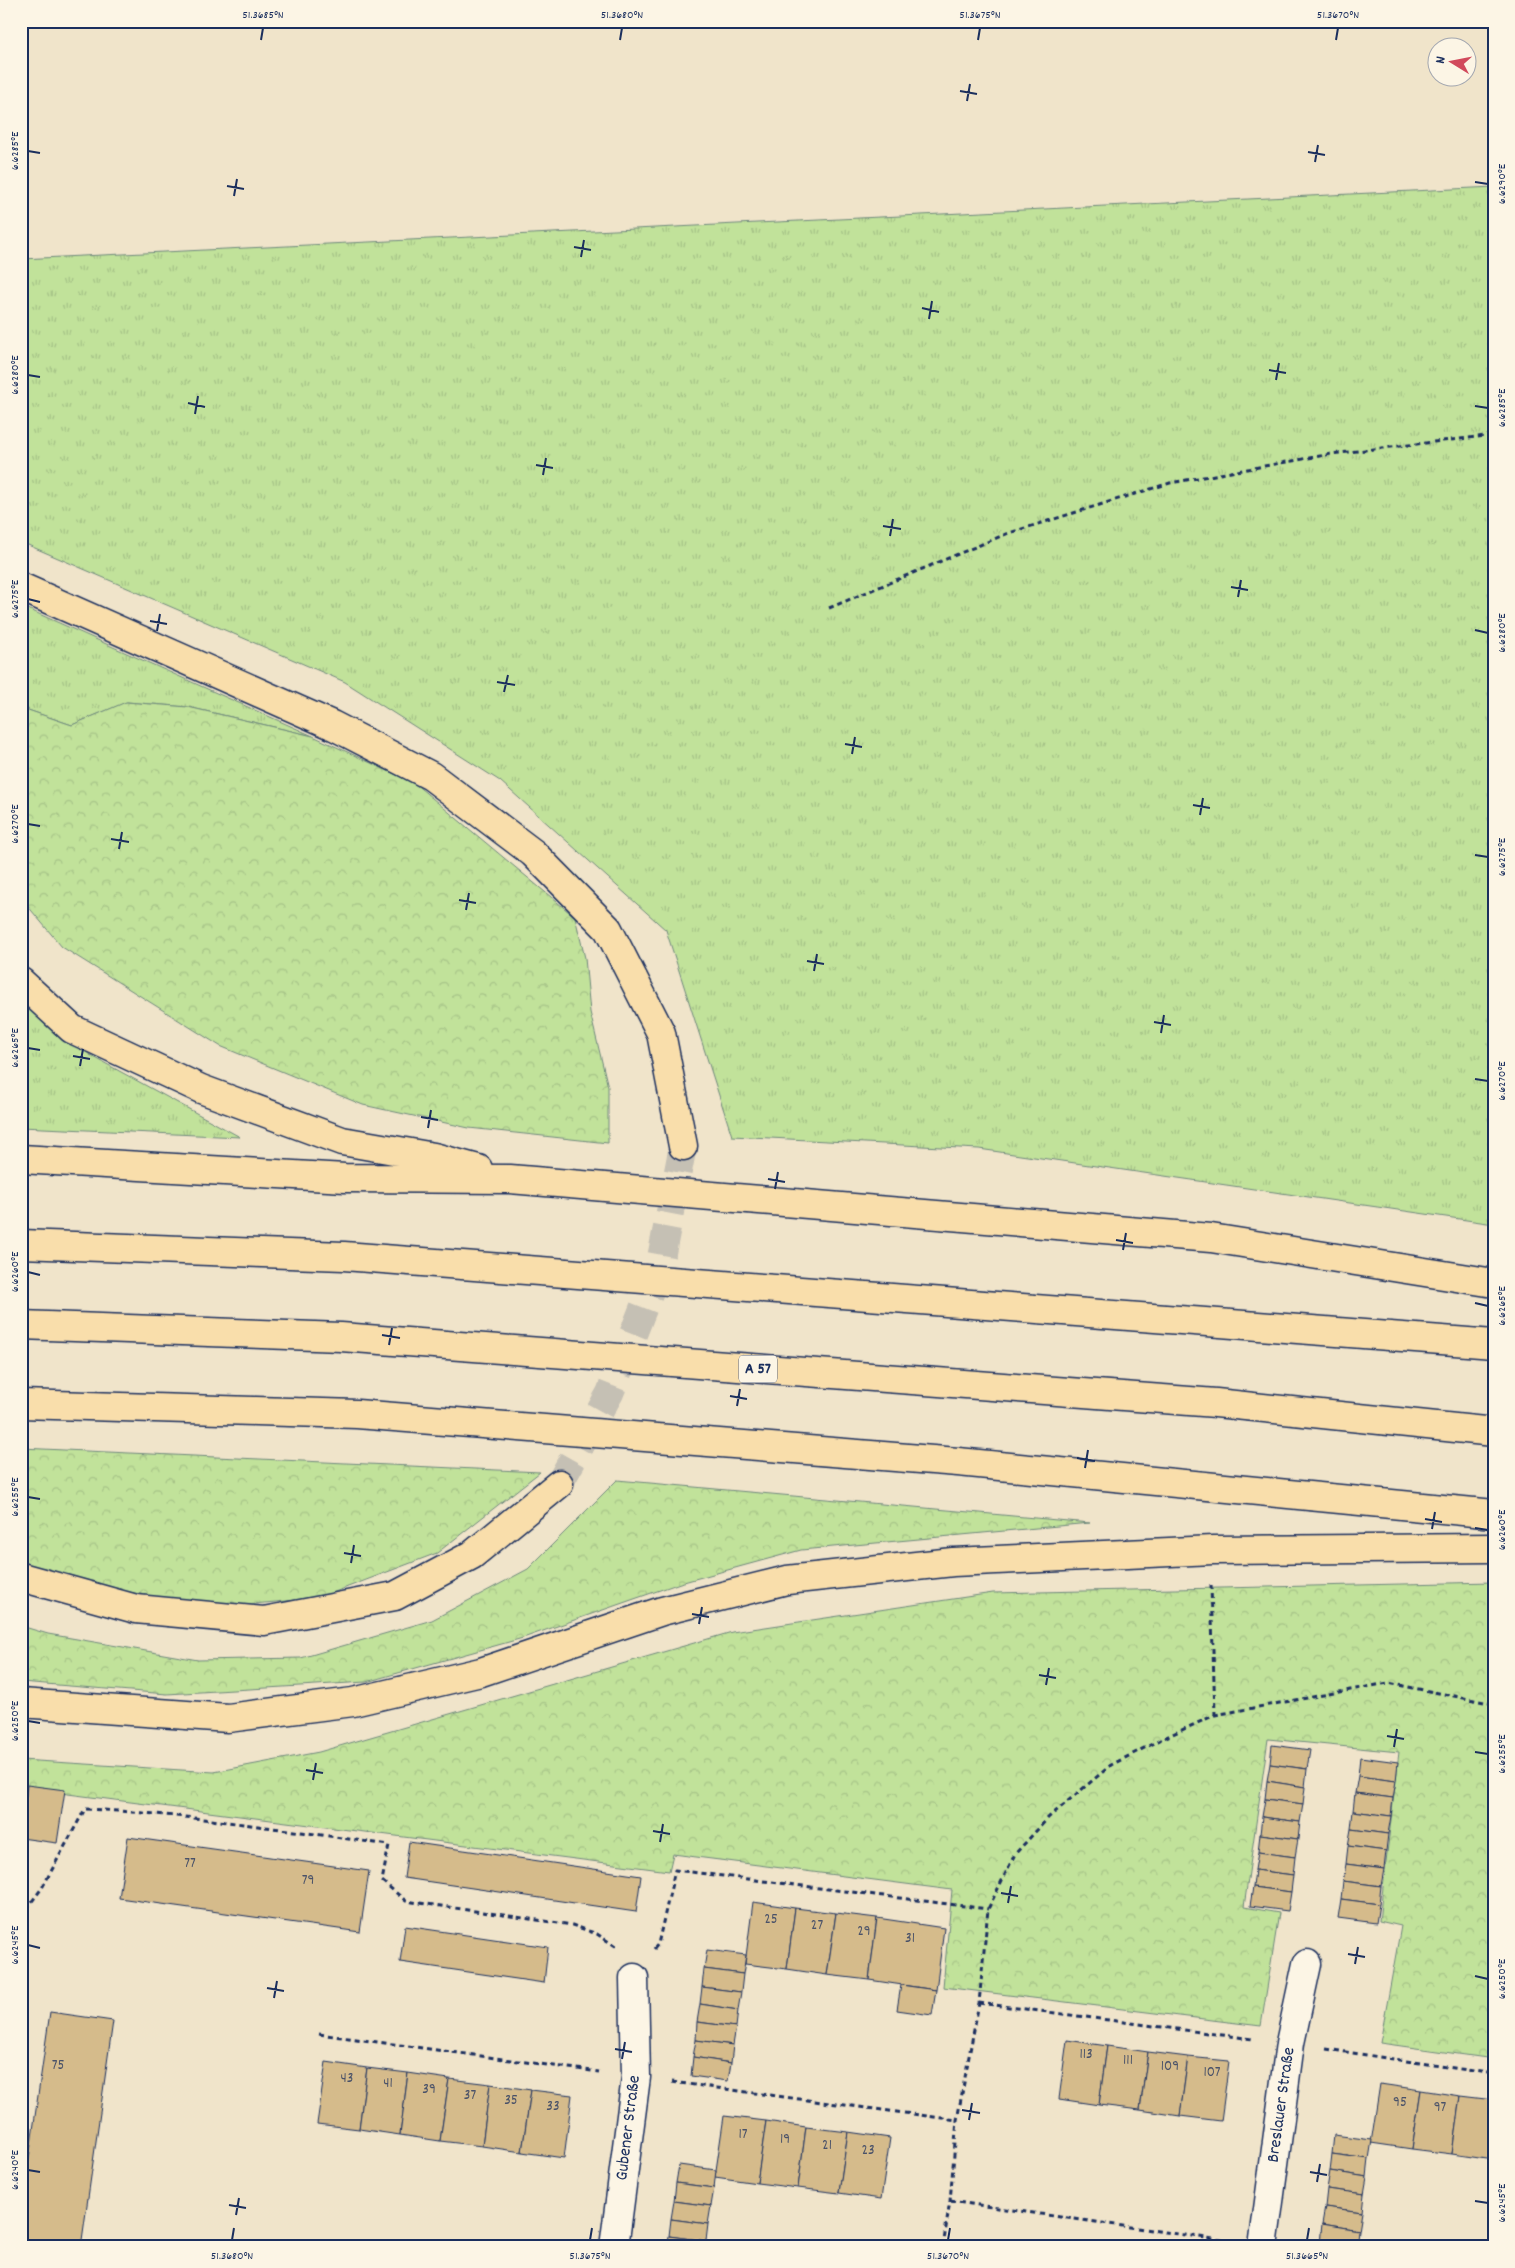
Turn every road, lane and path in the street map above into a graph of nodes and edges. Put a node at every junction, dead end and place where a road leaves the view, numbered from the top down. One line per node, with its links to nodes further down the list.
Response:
1 (1494, 435): 3 (path)
2 (21, 587): 5 (highway)
3 (829, 608)
4 (21, 982): 7 (highway)
5 (682, 1146)
6 (21, 1159): 7 (highway)
7 (510, 1179): 9 (highway)
8 (21, 1244): 11 (highway)
9 (1494, 1283)
10 (21, 1325): 13 (highway, A 57)
11 (1494, 1344)
12 (21, 1404): 15 (highway)
13 (1494, 1432)
14 (559, 1484): 17 (highway)
15 (1494, 1514)
16 (1494, 1548): 19 (highway)
17 (21, 1577)
18 (1210, 1607): 21 (path)
19 (21, 1703)
20 (1494, 1704): 21 (path)
21 (1215, 1715): 22 (path)
22 (988, 1909): 25 (path); 26 (path)
23 (21, 1916): 25 (path)
24 (1307, 1964): 28 (street, Breslauer Straße)
25 (634, 1978): 30 (street, Gubener Straße)
26 (979, 2003): 28 (path); 31 (path)
27 (319, 2034): 30 (path)
28 (1290, 2043): 29 (path); 35 (street, Breslauer Straße)
29 (1494, 2074)
30 (636, 2077): 31 (path); 33 (street, Gubener Straße)
31 (957, 2120): 32 (path)
32 (950, 2201): 34 (path); 35 (path)
33 (614, 2247)
34 (943, 2247)
35 (1263, 2247)

